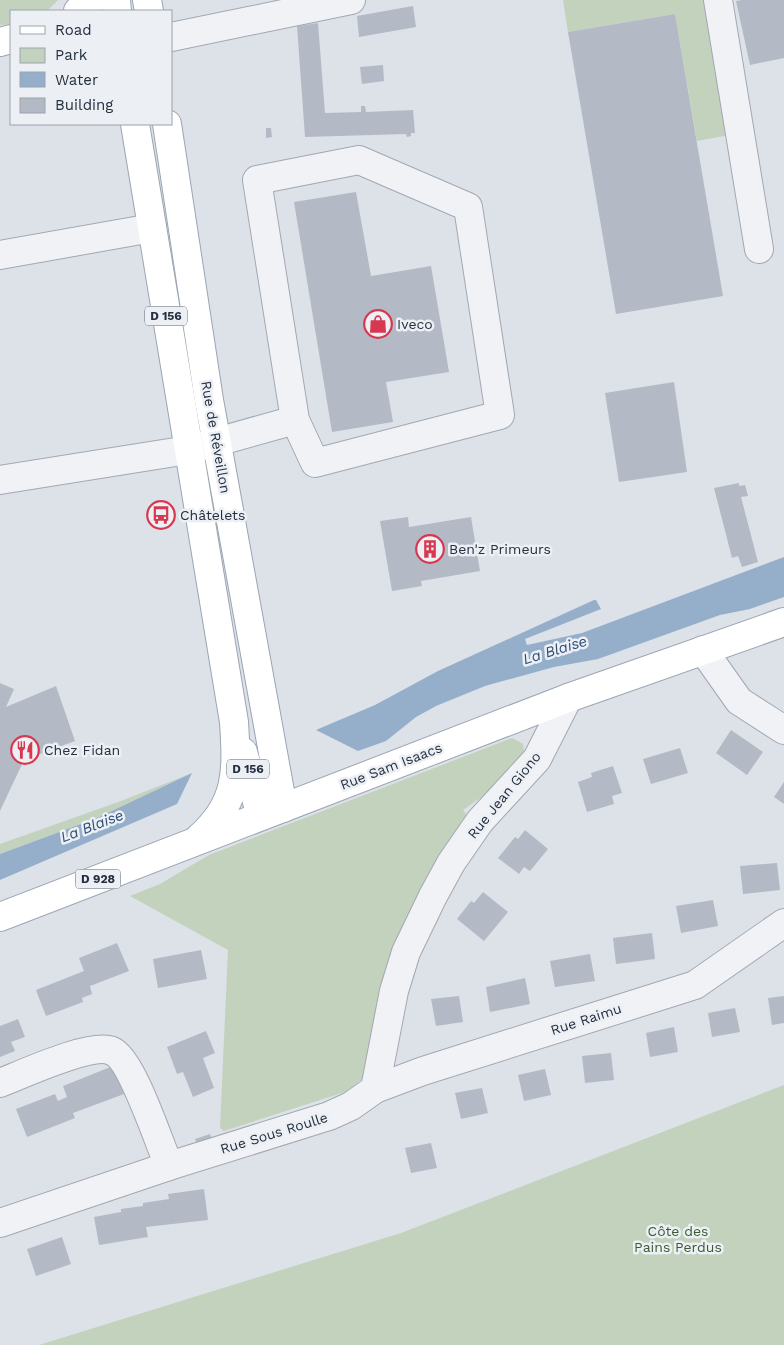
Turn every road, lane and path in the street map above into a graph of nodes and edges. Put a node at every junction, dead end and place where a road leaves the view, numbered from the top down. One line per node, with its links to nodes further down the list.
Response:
1 (92, 0): 4 (main road)
2 (350, 0): 5 (street)
3 (718, 0): 9 (street)
4 (79, 10)
5 (172, 37)
6 (135, 125): 8 (main road, Rue de Réveillon / D 156)
7 (167, 125): 12 (main road, Rue de Réveillon / D 156)
8 (152, 228): 10 (street); 13 (main road, Rue de Réveillon / D 156)
9 (759, 249)
10 (0, 255)
11 (295, 420): 11 (street); 12 (street)
12 (217, 441): 13 (street); 20 (main road, Rue de Réveillon / D 156)
13 (188, 450): 14 (street); 18 (main road, Rue de Réveillon / D 156)
14 (0, 480)
15 (784, 622): 16 (main road, Rue Sam Isaacs / D 928)
16 (702, 650): 17 (main road, Rue Sam Isaacs / D 928); 19 (street)
17 (568, 698): 20 (main road, Rue Sam Isaacs / D 928); 25 (street, Rue Jean Giono)
18 (234, 722): 20 (main road, Rue de Réveillon / D 156); 21 (main road, Rue de Réveillon / D 156)
19 (784, 730)
20 (272, 812): 21 (main road, Rue Sam Isaacs / D 928)
21 (196, 841): 22 (main road, Rue Sam Isaacs / D 928)
22 (0, 917)
23 (784, 923): 25 (street, Rue Raimu)
24 (0, 1083): 26 (street)
25 (375, 1089): 26 (street, Rue Sous Roulle)
26 (168, 1166): 27 (street, Rue Sous Roulle)
27 (0, 1223)

